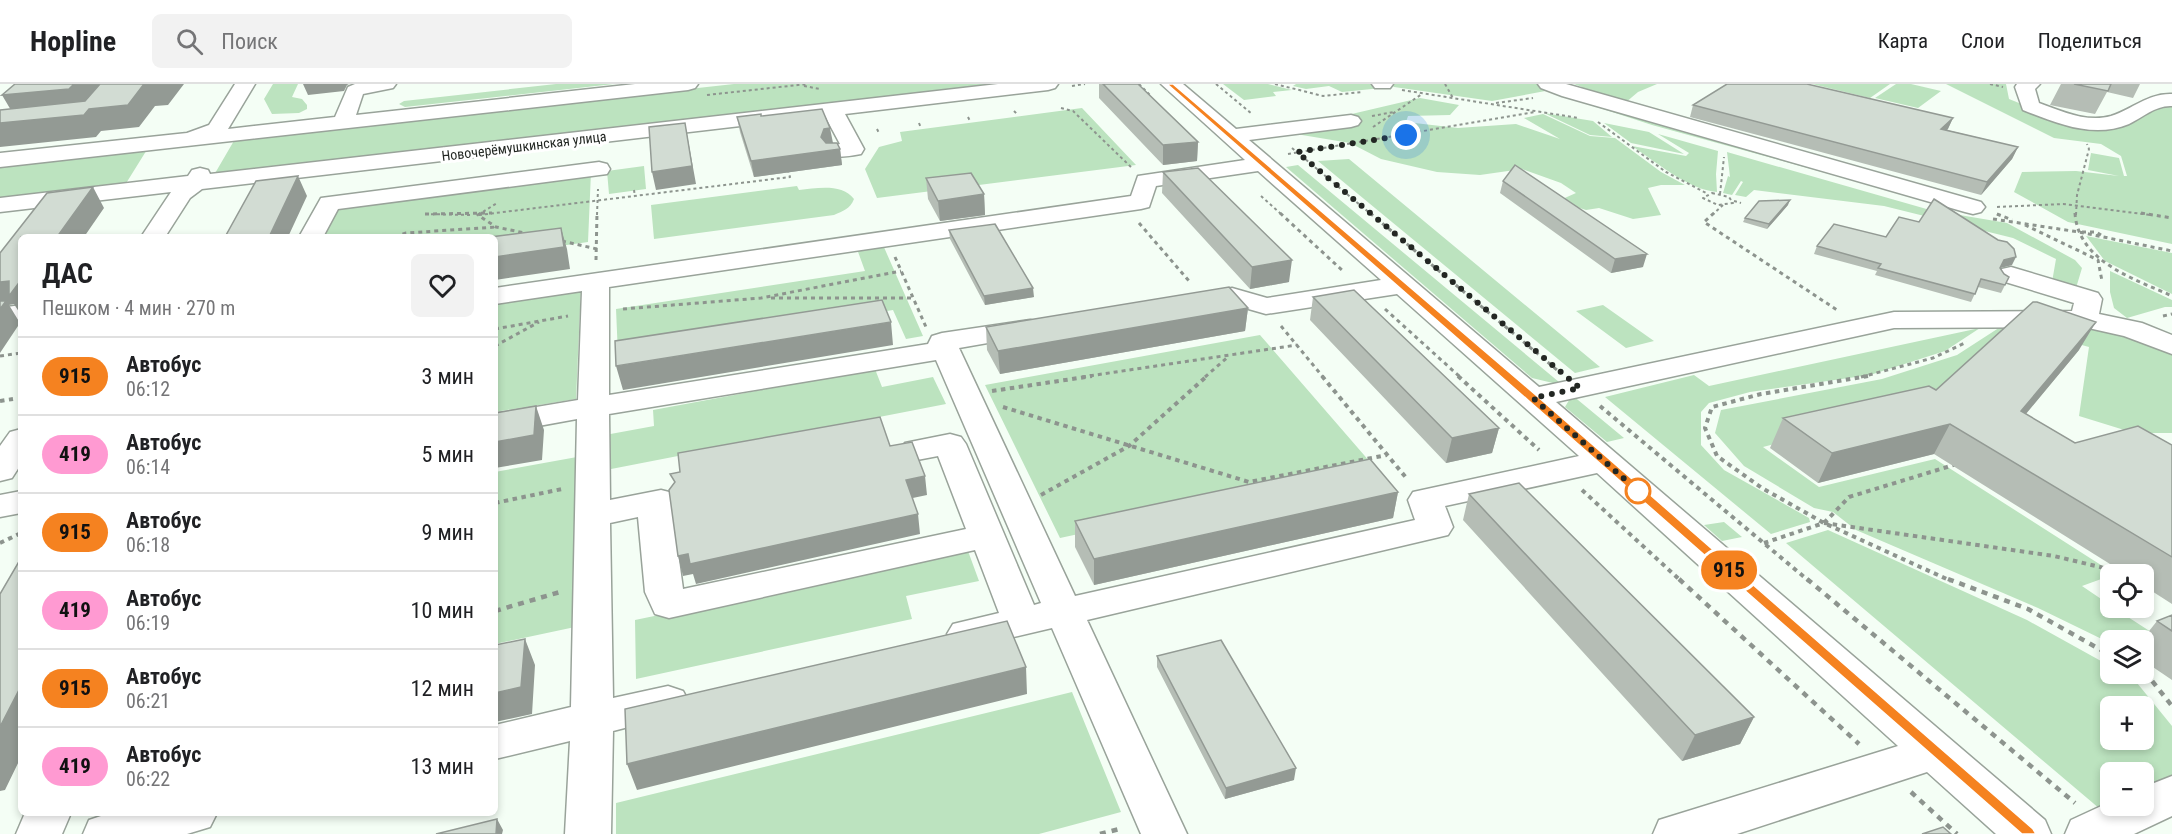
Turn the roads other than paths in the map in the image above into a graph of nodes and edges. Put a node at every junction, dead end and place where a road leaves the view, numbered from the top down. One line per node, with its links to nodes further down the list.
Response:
1 (245, 84): 14 (street)
2 (688, 84): 12 (street)
3 (1048, 84): 11 (street, Новочерёмушкинская улица)
4 (1171, 84): 15 (street)
5 (1548, 84): 23 (street)
6 (2030, 84): 10 (street)
7 (2168, 84): 9 (street)
8 (373, 85): 12 (street)
9 (2172, 87)
10 (2172, 100)
11 (832, 109): 17 (street); 21 (street, Новочерёмушкинская улица)
12 (343, 122): 14 (street)
13 (1359, 126): 15 (street)
14 (221, 132): 16 (street); 21 (street)
15 (1231, 136): 19 (street)
16 (187, 139): 18 (street); 21 (street)
17 (836, 152)
18 (0, 160)
19 (1263, 164): 27 (street); 28 (street)
20 (599, 170): 25 (street)
21 (181, 187): 22 (street, Новочерёмушкинская улица); 24 (street)
22 (0, 205)
23 (1980, 213)
24 (155, 234)
25 (313, 234)
26 (2011, 275): 33 (street)
27 (596, 282): 29 (street); 38 (street)
28 (1402, 285): 30 (street); 37 (street)
29 (498, 296)
30 (1172, 306)
31 (18, 313): 32 (street)
32 (0, 316)
33 (2094, 321): 35 (street); 37 (street)
34 (1057, 324): 36 (street)
35 (2172, 345)
36 (944, 346): 38 (street); 48 (street)
37 (1533, 398): 42 (street)
38 (593, 407): 39 (street); 44 (street)
39 (498, 423)
40 (18, 444): 43 (street)
41 (917, 450): 47 (street)
42 (1604, 461): 48 (street); 54 (street)
43 (0, 471)
44 (593, 499): 47 (street); 52 (street)
45 (18, 503): 46 (street)
46 (0, 506)
47 (987, 536): 49 (street)
48 (1063, 613): 49 (street); 62 (street)
49 (1022, 622): 50 (street)
50 (929, 643)
51 (696, 695): 52 (street)
52 (592, 718): 53 (street); 61 (street)
53 (498, 741)
54 (1935, 752): 63 (street); 64 (street)
55 (2172, 795): 58 (street)
56 (47, 816): 60 (street)
57 (182, 816): 59 (street)
58 (2096, 830)
59 (119, 832)
60 (39, 834)
61 (588, 834)
62 (1164, 834)
63 (1676, 834)
64 (2028, 834)

